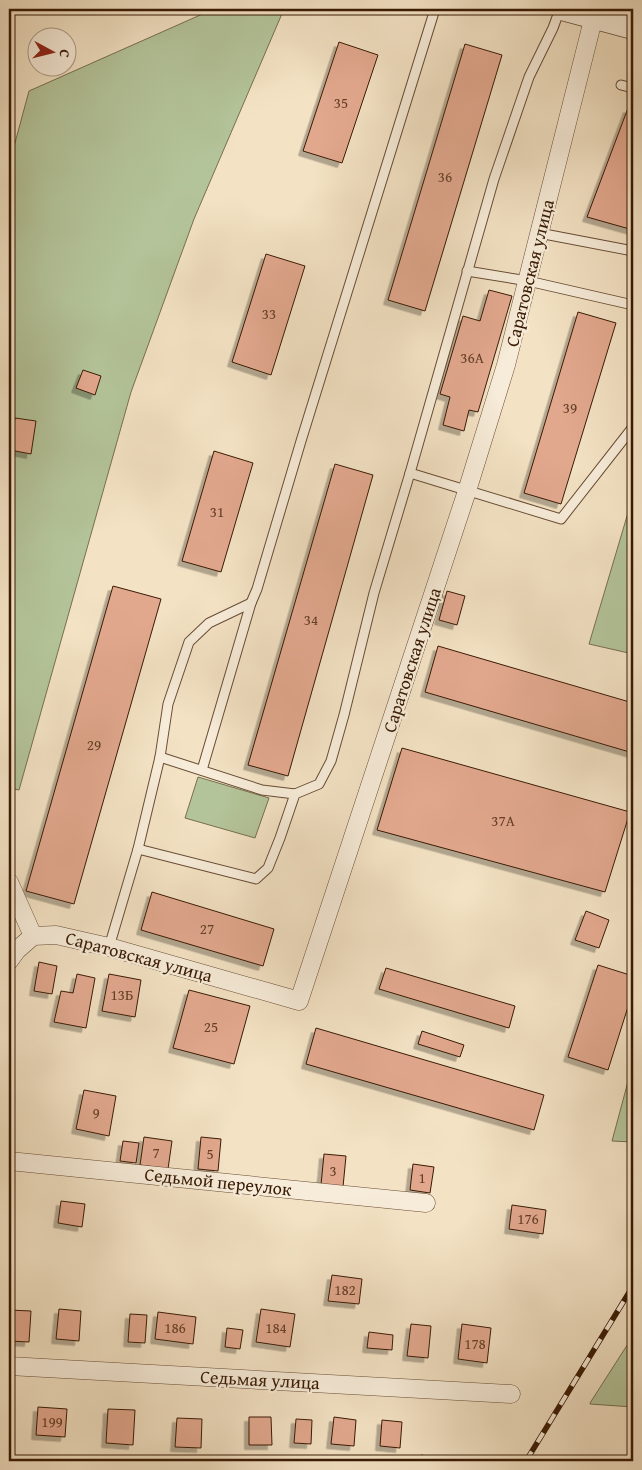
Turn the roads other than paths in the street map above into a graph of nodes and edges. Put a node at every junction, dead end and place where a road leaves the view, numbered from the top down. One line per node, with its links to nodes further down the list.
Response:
1 (435, 9): 15 (lane)
2 (561, 9): 3 (street); 9 (lane)
3 (594, 16): 4 (street); 7 (street, Саратовская улица)
4 (633, 28)
5 (622, 85): 6 (lane)
6 (633, 88)
7 (540, 234): 8 (lane); 10 (street, Саратовская улица)
8 (633, 251)
9 (467, 271): 10 (lane); 13 (lane)
10 (528, 281): 11 (lane); 14 (street, Саратовская улица)
11 (633, 305)
12 (633, 427): 14 (lane)
13 (410, 474): 14 (lane); 18 (lane)
14 (467, 491): 22 (street, Саратовская улица)
15 (252, 602): 16 (lane); 17 (lane)
16 (160, 756): 17 (lane); 19 (lane)
17 (202, 770): 18 (lane)
18 (295, 794): 19 (lane)
19 (138, 849): 22 (lane)
20 (9, 882): 21 (street)
21 (34, 936): 22 (street, Саратовская улица); 23 (street)
22 (109, 947)
23 (9, 961)
24 (9, 1161): 25 (street, Седьмой переулок)
25 (426, 1203)
26 (9, 1366): 27 (street, Седьмая улица)
27 (511, 1394)

